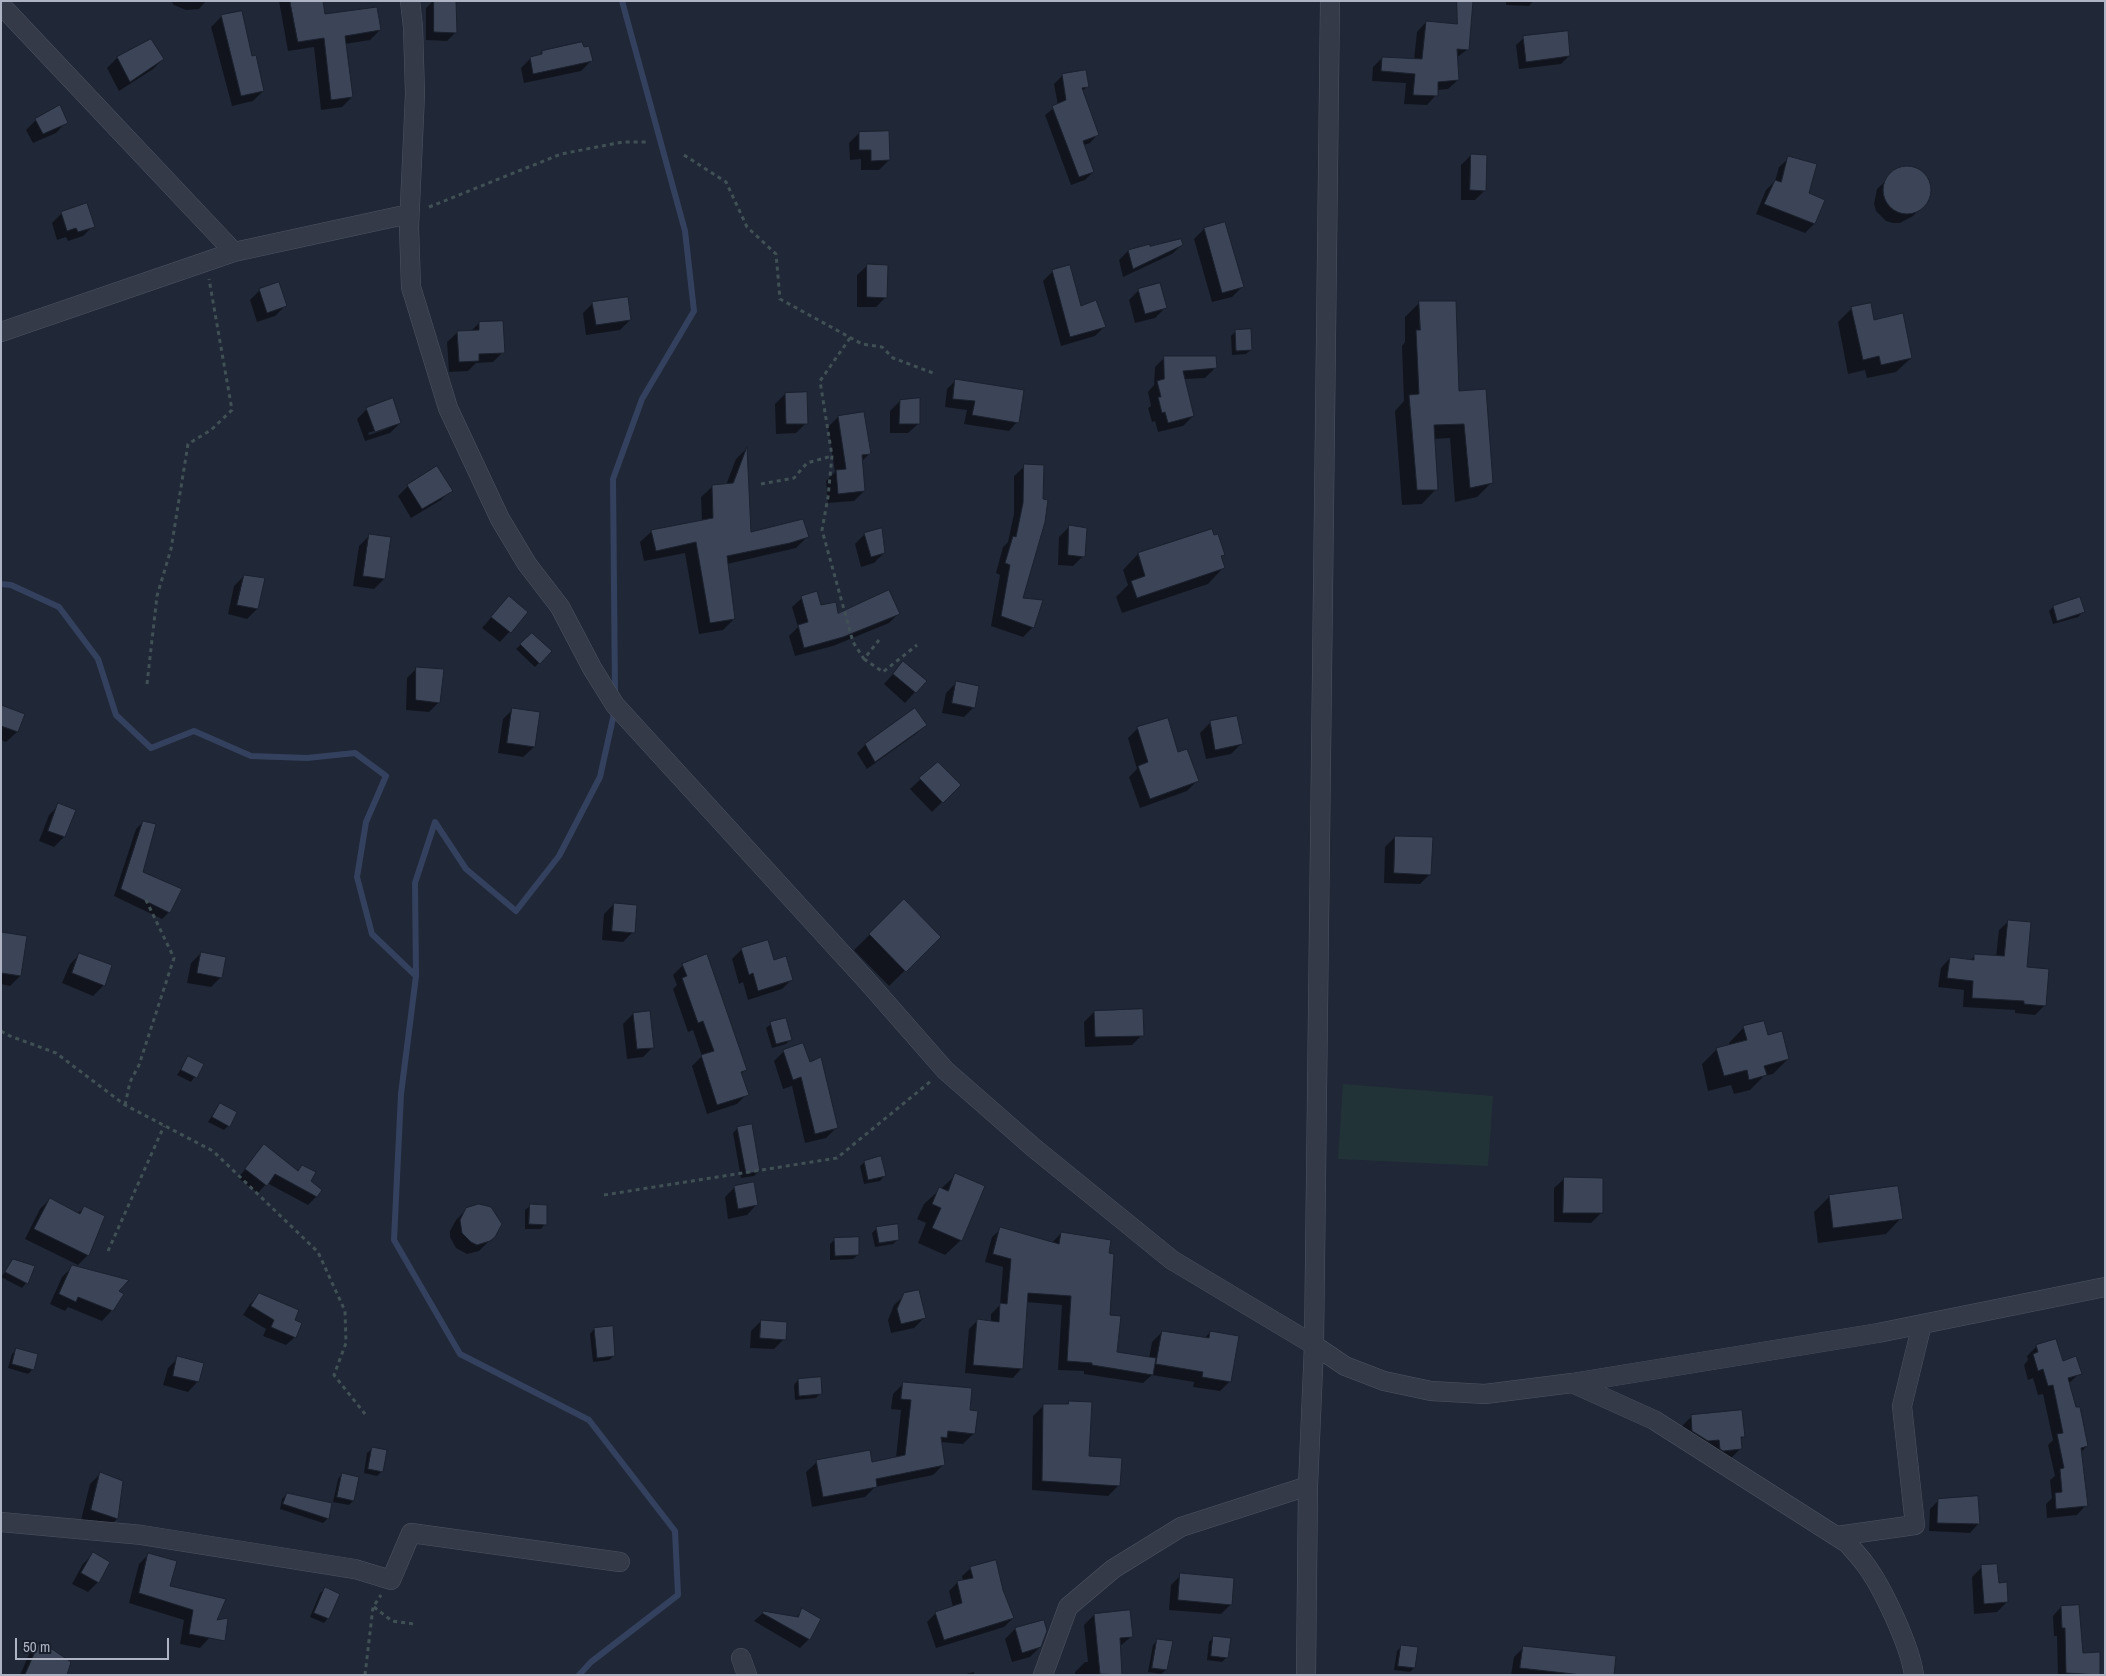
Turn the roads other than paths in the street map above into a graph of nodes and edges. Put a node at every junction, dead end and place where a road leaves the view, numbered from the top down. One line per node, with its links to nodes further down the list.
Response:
1 (410, 1): 4 (street)
2 (1330, 1): 9 (street)
3 (1, 5): 5 (street)
4 (409, 214): 5 (street); 9 (street)
5 (234, 252): 6 (street)
6 (1, 332)
7 (2105, 1287): 8 (street)
8 (1922, 1324): 10 (street); 13 (street)
9 (1314, 1345): 10 (street); 11 (street)
10 (1572, 1383): 13 (street)
11 (1308, 1486): 15 (street); 16 (street)
12 (1, 1522): 14 (street)
13 (1836, 1536): 17 (street)
14 (620, 1562)
15 (1043, 1675)
16 (1306, 1675)
17 (1914, 1675)

